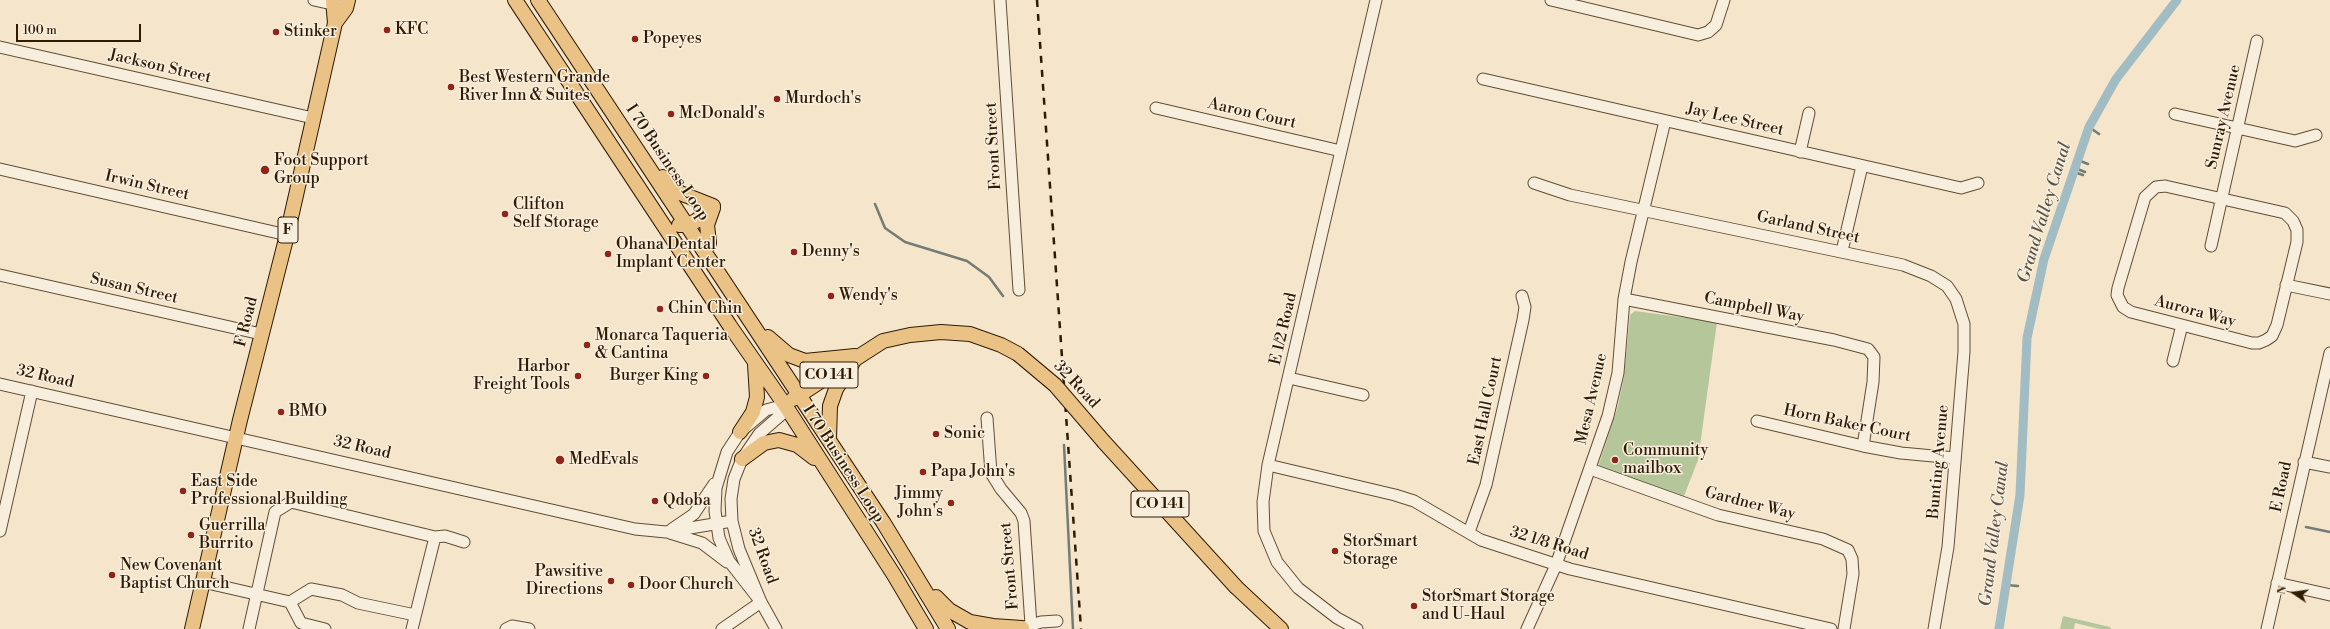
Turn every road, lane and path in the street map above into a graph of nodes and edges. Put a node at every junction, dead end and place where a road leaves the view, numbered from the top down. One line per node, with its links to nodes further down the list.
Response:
1 (314, 0): 9 (street)
2 (515, 0): 34 (main road, I 70 Business Loop)
3 (538, 0): 12 (main road, I 70 Business Loop)
4 (548, 0): 12 (main road)
5 (1000, 0): 41 (street, Front Street)
6 (1376, 0): 24 (street, E 1/2 Road)
7 (1551, 0): 8 (street)
8 (1724, 0)
9 (333, 2): 10 (street); 11 (main road, F Road)
10 (347, 4): 11 (main road, F Road)
11 (335, 23): 19 (main road, F Road / F)
12 (561, 32): 22 (main road, I 70 Business Loop)
13 (2258, 41): 21 (street, Sunray Avenue)
14 (0, 47): 19 (street, Jackson Street)
15 (1484, 79): 20 (street, Jay Lee Street)
16 (1156, 108): 24 (street, Aaron Court)
17 (1809, 113): 25 (street)
18 (2175, 114): 21 (street)
19 (313, 118): 35 (main road, F Road / F)
20 (1665, 121): 25 (street, Jay Lee Street); 32 (street, Mesa Avenue)
21 (2238, 128): 23 (street); 30 (street, Sunray Avenue)
22 (624, 129): 31 (main road); 33 (main road, I 70 Business Loop)
23 (2316, 136)
24 (1341, 151): 53 (street, E 1/2 Road)
25 (1800, 152): 26 (street, Jay Lee Street)
26 (1862, 166): 29 (street, Jay Lee Street); 38 (street)
27 (0, 168): 35 (street, Irwin Street)
28 (1534, 183): 32 (street, Garland Street)
29 (1978, 183)
30 (2221, 199): 36 (street, Sunray Avenue); 40 (street); 47 (street, Aurora Way)
31 (713, 206): 33 (main road); 37 (main road)
32 (1644, 210): 38 (street, Garland Street); 44 (street, Mesa Avenue)
33 (687, 225): 34 (main road); 37 (main road, I 70 Business Loop)
34 (665, 226): 52 (main road, I 70 Business Loop)
35 (287, 235): 48 (main road, F Road / F)
36 (2210, 246)
37 (705, 250): 46 (main road, I 70 Business Loop)
38 (1842, 251): 45 (street, Garland Street)
39 (0, 275): 48 (street, Susan Street)
40 (2286, 285): 42 (street); 47 (street, Aurora Way)
41 (1019, 290)
42 (2330, 294)
43 (1522, 296): 77 (street, East Hall Court)
44 (1624, 299): 64 (street, Campbell Way); 70 (street, Mesa Avenue)
45 (1956, 299): 65 (street, Bunting Avenue)
46 (746, 314): 50 (main road); 56 (main road, I 70 Business Loop)
47 (2182, 325): 51 (street)
48 (261, 334): 62 (main road, F Road / F)
49 (2330, 353): 67 (street, E Road)
50 (858, 355): 56 (main road, 32 Road / CO 141); 63 (main road); 102 (main road, 32 Road / CO 141, bridge)
51 (2174, 361)
52 (754, 362): 58 (main road, I 70 Business Loop); 61 (main road)
53 (1289, 378): 57 (street); 68 (street, E 1/2 Road)
54 (0, 384): 55 (street, 32 Road)
55 (32, 391): 62 (street, 32 Road); 75 (street)
56 (800, 394): 58 (main road, 32 Road / CO 141); 63 (main road, I 70 Business Loop)
57 (1363, 395)
58 (785, 405): 61 (street, 32 Road); 66 (street, 32 Road); 72 (main road, I 70 Business Loop)
59 (987, 418): 91 (street, Front Street)
60 (1757, 421): 64 (street, Horn Baker Court)
61 (740, 432): 71 (street, 32 Road)
62 (236, 436): 76 (street, 32 Road); 83 (main road, F Road / F)
63 (829, 440): 82 (main road, I 70 Business Loop)
64 (1862, 446): 65 (street, Horn Baker Court)
65 (1956, 458): 107 (street, Bunting Avenue)
66 (742, 459): 72 (main road); 73 (street, 32 Road)
67 (2304, 462): 69 (street); 84 (street, E Road)
68 (1268, 465): 77 (street, 32 1/8 Road); 103 (street, E 1/2 Road)
69 (2330, 468)
70 (1590, 469): 80 (street, Mesa Avenue); 106 (street, Gardner Way)
71 (719, 475): 74 (street, 32 Road); 76 (street)
72 (831, 477): 100 (main road, I 70 Business Loop)
73 (732, 521): 74 (street, 32 Road); 88 (street, 32 Road)
74 (716, 524): 76 (street, 32 Road); 81 (street, 32 Road)
75 (0, 529)
76 (666, 532): 81 (street)
77 (1469, 532): 80 (street, 32 1/8 Road)
78 (435, 537): 79 (street); 85 (street); 89 (street)
79 (464, 542)
80 (1556, 565): 104 (street, Mesa Avenue); 105 (street, 32 1/8 Road)
81 (736, 571): 88 (street, 32 Road)
82 (918, 576): 91 (main road); 101 (main road, I 70 Business Loop)
83 (203, 582): 85 (street); 92 (main road, F Road / F)
84 (2278, 583): 86 (street); 108 (street, E Road)
85 (255, 594): 87 (street); 93 (street)
86 (2330, 595)
87 (290, 602): 89 (street); 94 (street)
88 (761, 602): 98 (street); 99 (street, 32 Road)
89 (415, 615): 95 (street)
90 (1057, 621): 91 (street)
91 (1024, 627)
92 (192, 629)
93 (249, 629)
94 (325, 629)
95 (412, 629)
96 (506, 629): 97 (street)
97 (529, 629)
98 (722, 629)
99 (776, 629)
100 (926, 629)
101 (948, 629)
102 (1281, 629)
103 (1357, 629)
104 (1527, 629)
105 (1831, 629)
106 (1844, 629)
107 (1934, 629)
108 (2267, 629)

